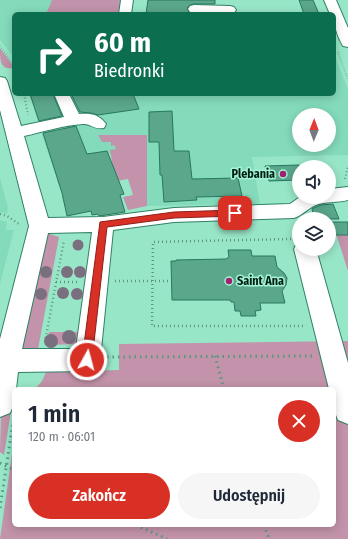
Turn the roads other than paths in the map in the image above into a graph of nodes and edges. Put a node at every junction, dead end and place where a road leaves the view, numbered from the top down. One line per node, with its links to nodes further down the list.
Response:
1 (127, 0): 5 (street)
2 (330, 0): 6 (street)
3 (230, 8): 4 (street)
4 (194, 9)
5 (125, 12)
6 (333, 12)
7 (336, 22): 8 (street)
8 (342, 44)
9 (5, 73): 13 (street)
10 (63, 96): 11 (street)
11 (72, 120): 12 (street); 13 (street)
12 (98, 124)
13 (14, 133): 16 (street)
14 (292, 219): 15 (street)
15 (103, 224): 16 (street); 18 (street)
16 (39, 226): 18 (street)
17 (307, 256): 19 (street)
18 (4, 361): 20 (street)
19 (348, 410)
20 (6, 412)

